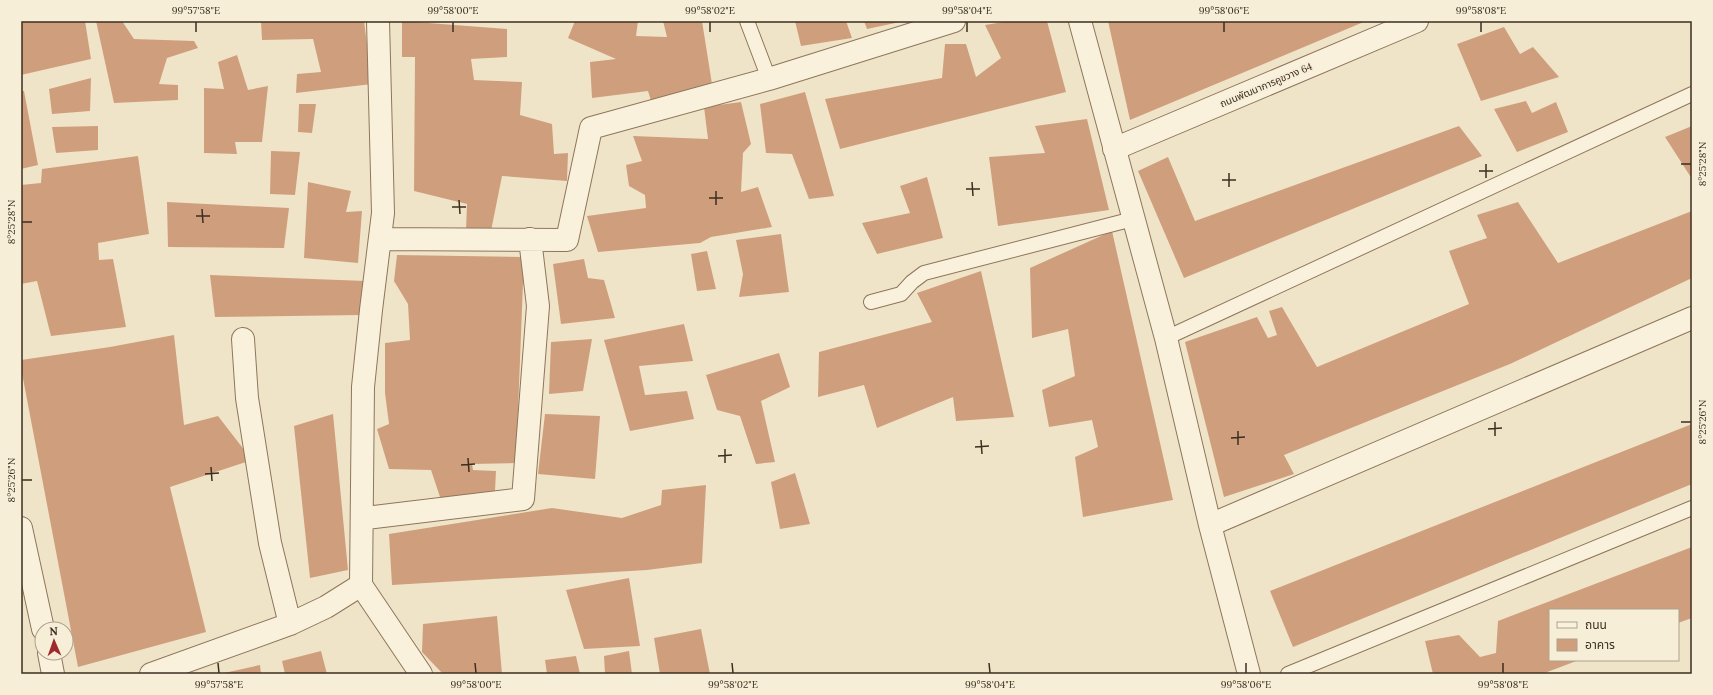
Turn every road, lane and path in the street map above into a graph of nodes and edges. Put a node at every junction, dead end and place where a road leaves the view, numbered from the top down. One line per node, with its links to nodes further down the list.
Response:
1 (378, 21): 10 (street)
2 (747, 21): 6 (lane)
3 (954, 21): 6 (street)
4 (1080, 21): 8 (street)
5 (1417, 21): 8 (street, ถนนพัฒนาการคูขวาง 64)
6 (769, 79): 11 (street)
7 (1692, 94): 14 (lane)
8 (1114, 149): 9 (street)
9 (1133, 219): 12 (lane); 14 (street)
10 (380, 239): 11 (street); 17 (street)
11 (530, 239): 17 (street)
12 (871, 302)
13 (1692, 318): 18 (street)
14 (1166, 338): 18 (street)
15 (242, 339): 22 (street)
16 (1692, 508): 28 (lane)
17 (362, 518): 20 (street)
18 (1210, 525): 27 (street)
19 (21, 528): 21 (street)
20 (361, 585): 22 (street); 26 (street)
21 (41, 621)
22 (290, 624): 25 (street)
23 (51, 661): 24 (street)
24 (53, 674)
25 (152, 674)
26 (421, 674)
27 (1249, 674)
28 (1288, 674)

